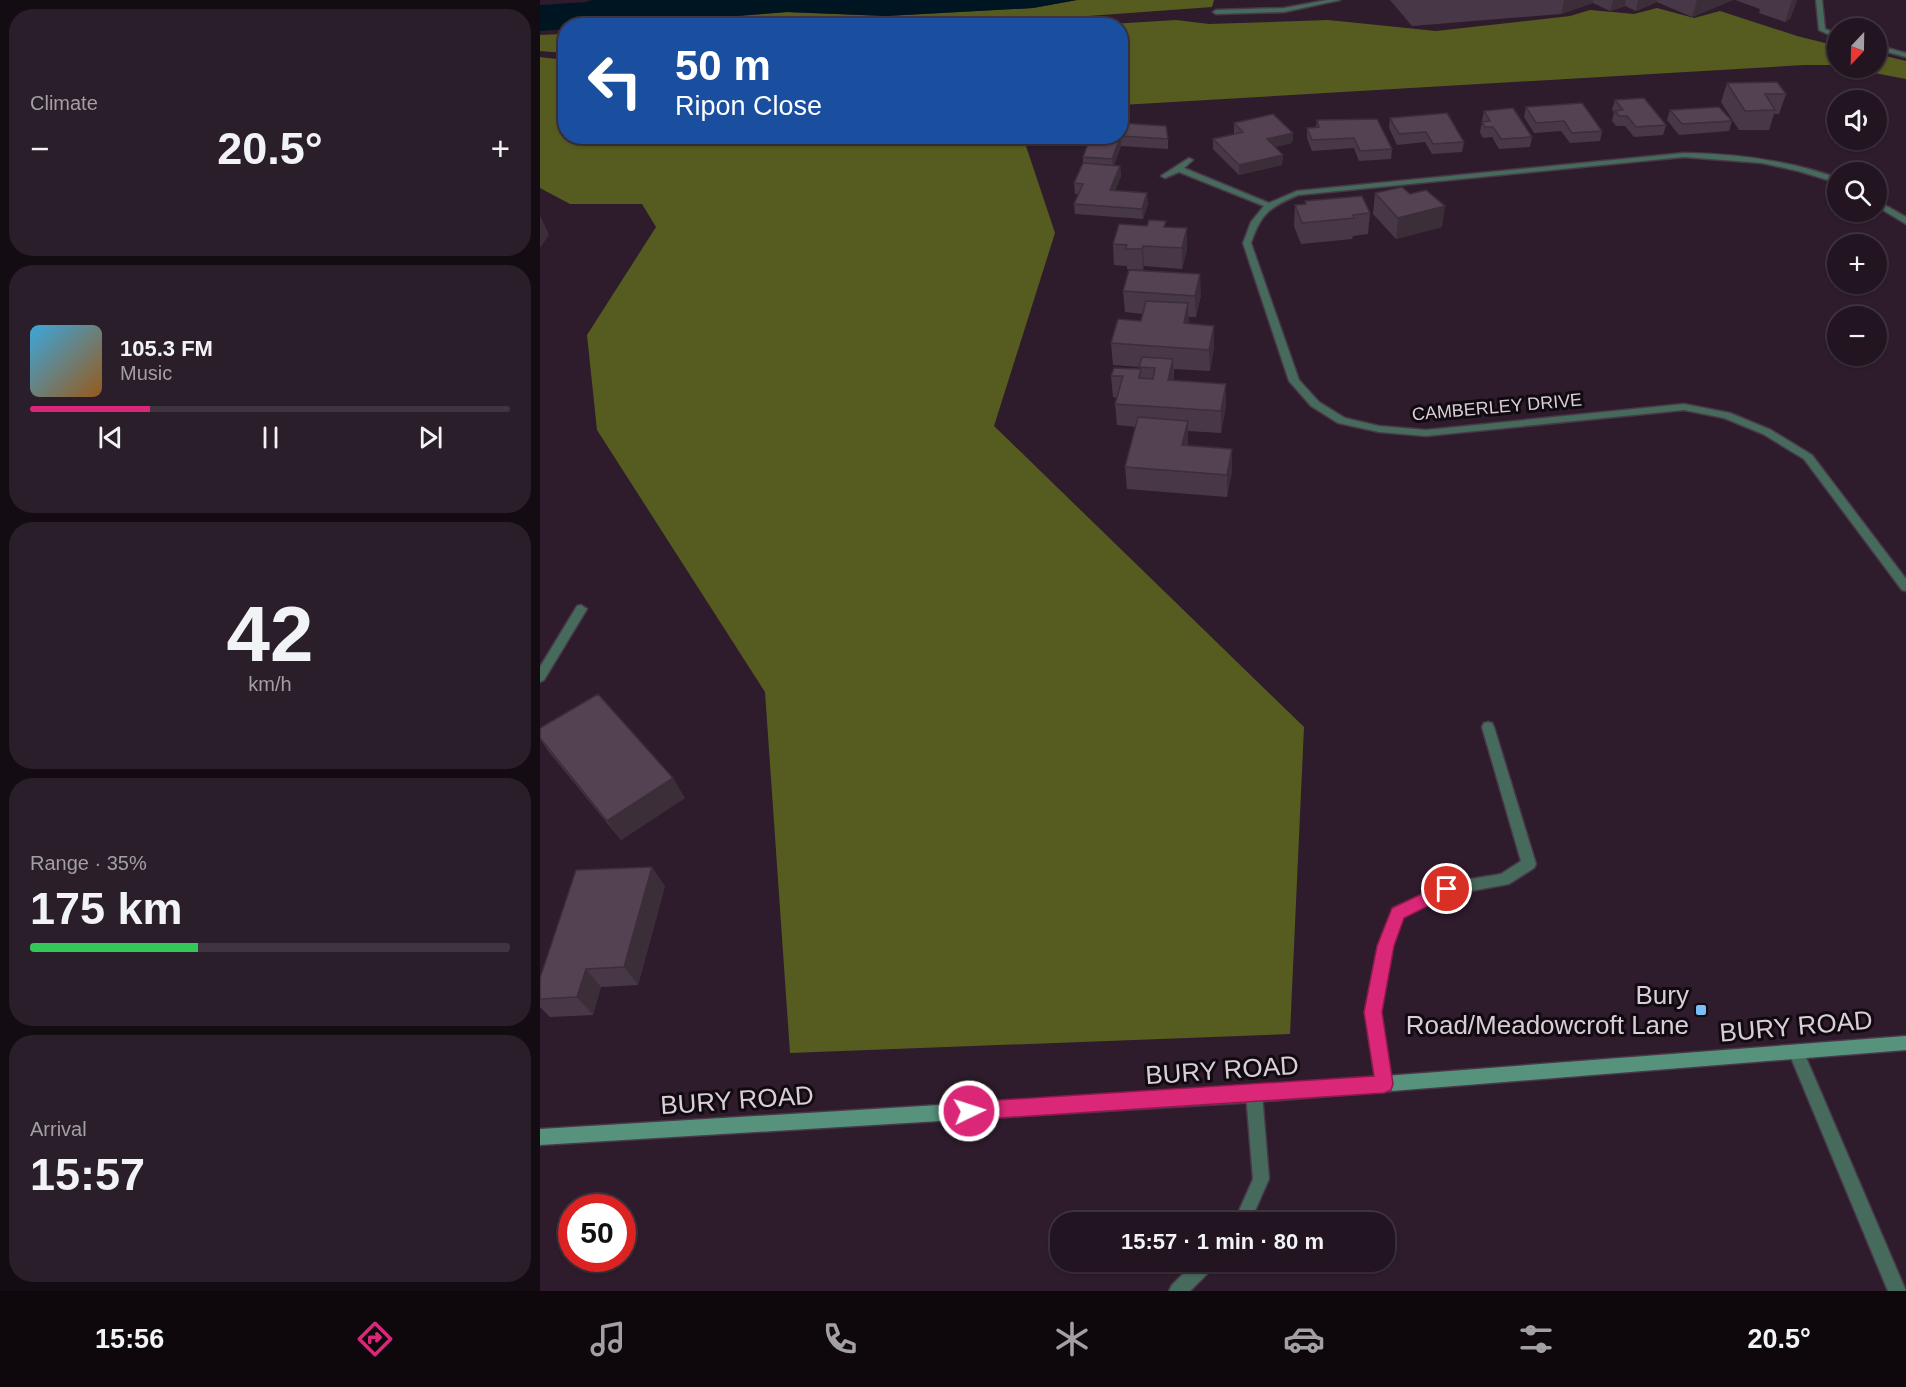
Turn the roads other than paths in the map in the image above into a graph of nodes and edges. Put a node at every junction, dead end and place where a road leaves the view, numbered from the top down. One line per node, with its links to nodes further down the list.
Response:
1 (1337, 0): 3 (street)
2 (1819, 0): 4 (street)
3 (1216, 12)
4 (1827, 32)
5 (1887, 50): 6 (street)
6 (1906, 55)
7 (1189, 160): 8 (street)
8 (1179, 169): 9 (street); 11 (street)
9 (1165, 176)
10 (1827, 178): 11 (street)
11 (1268, 205): 14 (street, CAMBERLEY DRIVE)
12 (1887, 209): 13 (street)
13 (1906, 221)
14 (1906, 587)
15 (581, 609): 16 (street)
16 (540, 677)
17 (1488, 727): 20 (street)
18 (1906, 1043): 19 (main road, BURY ROAD)
19 (1797, 1053): 20 (main road, BURY ROAD); 26 (street)
20 (1384, 1084): 21 (main road, BURY ROAD)
21 (1254, 1094): 22 (main road, BURY ROAD); 23 (street)
22 (540, 1137)
23 (1246, 1212)
24 (1197, 1272): 25 (street)
25 (1178, 1291)
26 (1897, 1291)

